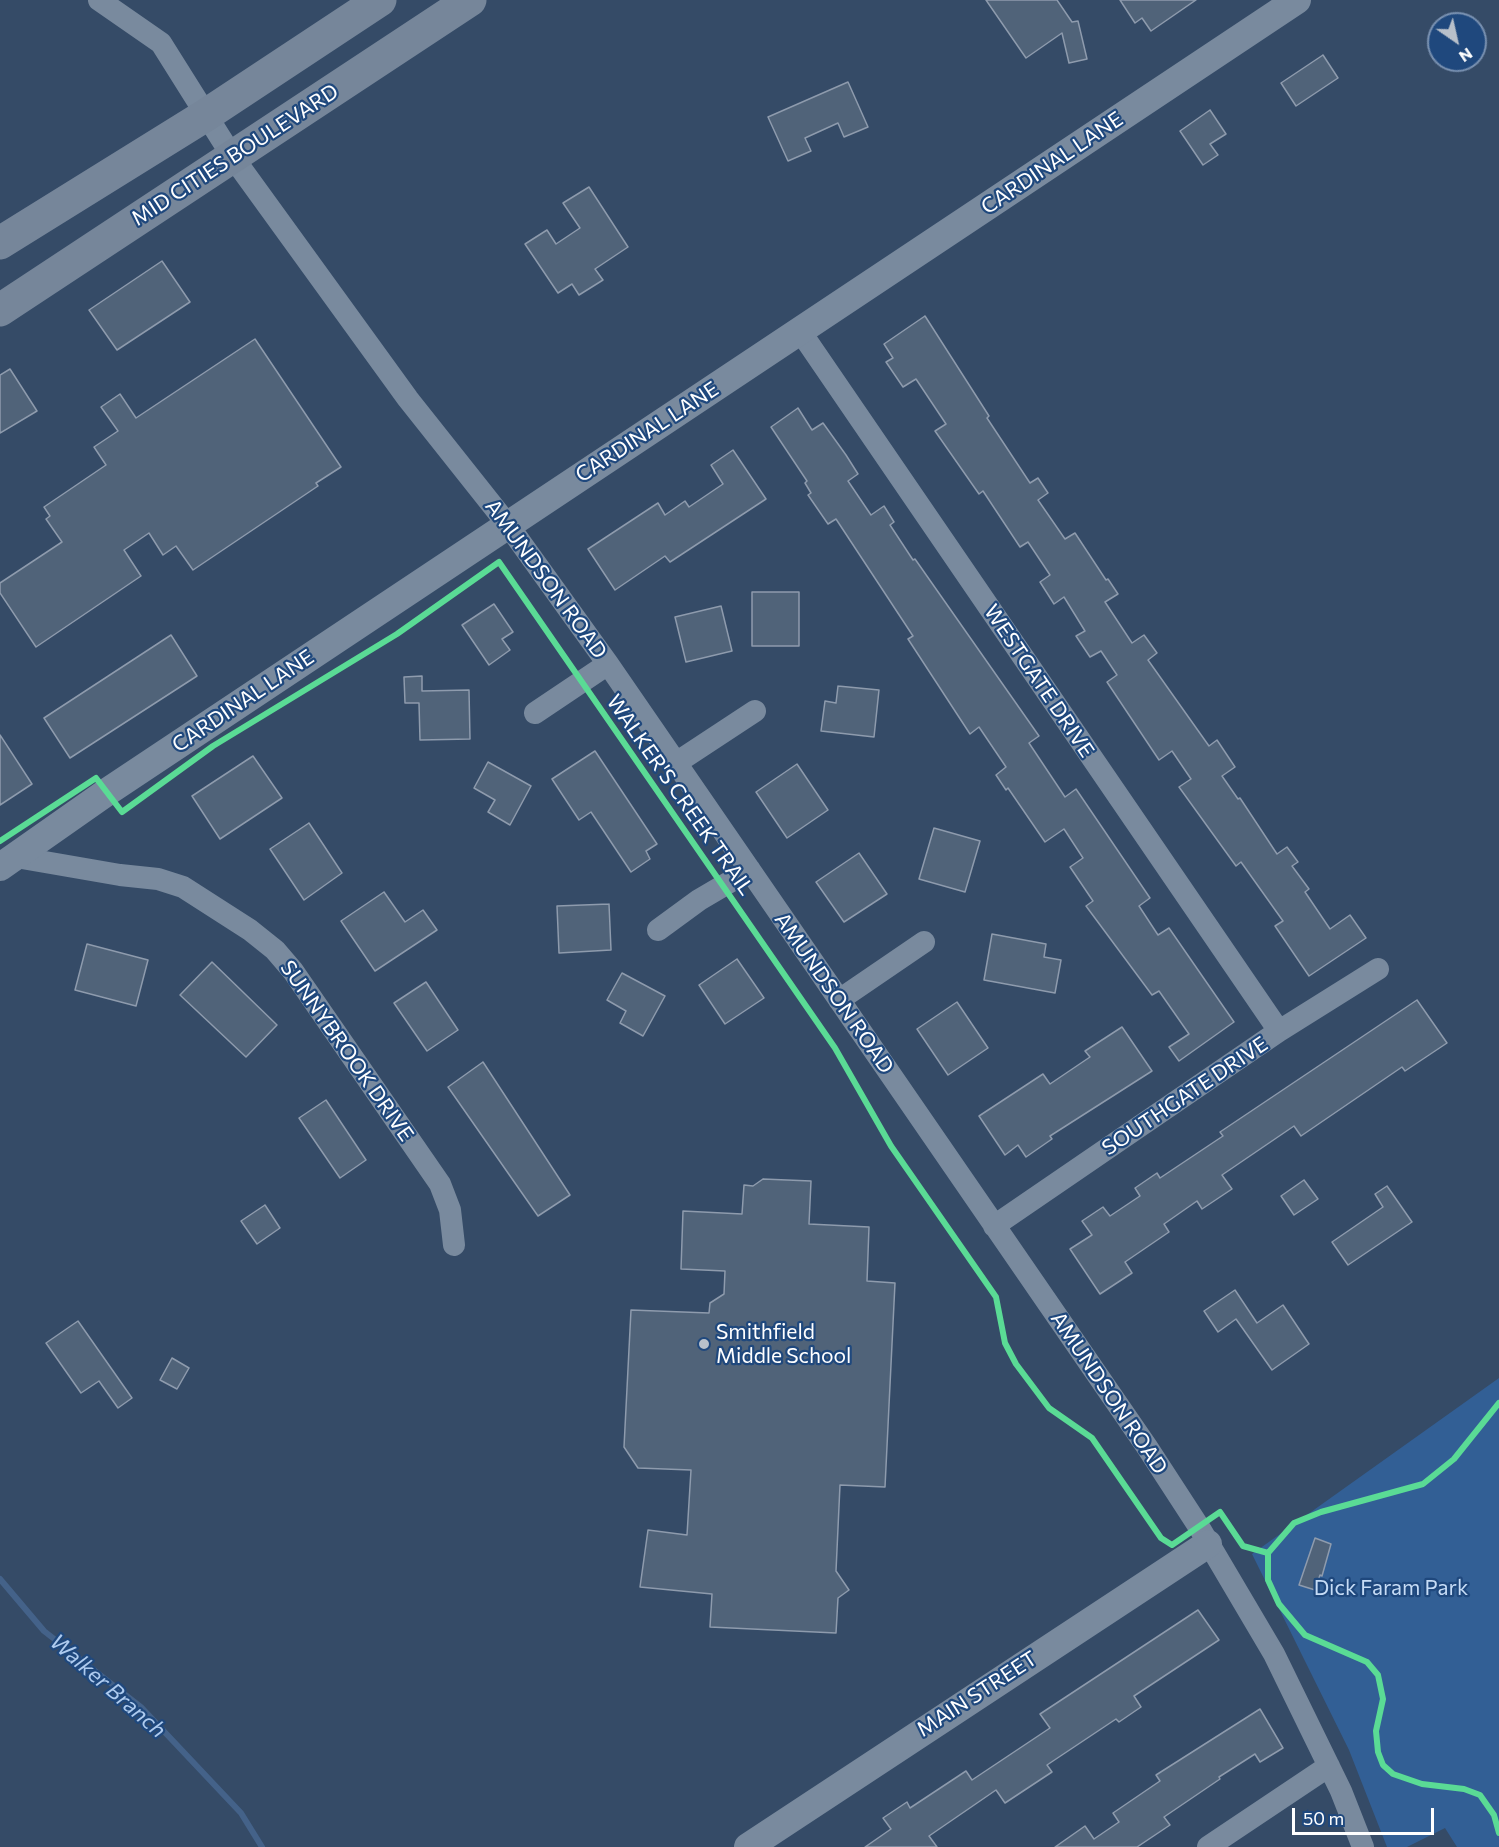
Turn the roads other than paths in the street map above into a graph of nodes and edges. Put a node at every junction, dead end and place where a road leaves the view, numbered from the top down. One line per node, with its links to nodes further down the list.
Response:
1 (99, 0): 5 (street, AMUNDSON ROAD)
2 (380, 0): 5 (main road)
3 (471, 0): 6 (main road, MID CITIES BOULEVARD)
4 (1297, 0): 9 (street, CARDINAL LANE)
5 (206, 115): 6 (street, AMUNDSON ROAD); 7 (main road)
6 (232, 156): 8 (main road, MID CITIES BOULEVARD); 10 (street, AMUNDSON ROAD)
7 (0, 243)
8 (0, 310)
9 (800, 331): 10 (street, CARDINAL LANE); 21 (street, WESTGATE DRIVE)
10 (508, 525): 11 (street, AMUNDSON ROAD); 15 (street, CARDINAL LANE)
11 (608, 664): 13 (street); 14 (street, AMUNDSON ROAD)
12 (755, 711): 14 (street)
13 (535, 713)
14 (676, 763): 16 (street, AMUNDSON ROAD)
15 (8, 862): 23 (street, SUNNYBROOK DRIVE)
16 (750, 870): 17 (street); 20 (street, AMUNDSON ROAD)
17 (658, 930)
18 (924, 942): 20 (street)
19 (1378, 969): 21 (street, SOUTHGATE DRIVE)
20 (839, 1000): 22 (street, AMUNDSON ROAD)
21 (1279, 1031): 22 (street, SOUTHGATE DRIVE)
22 (994, 1226): 24 (street, AMUNDSON ROAD)
23 (454, 1245)
24 (1208, 1544): 25 (street, AMUNDSON ROAD); 26 (street, MAIN STREET)
25 (1329, 1766): 27 (street); 28 (street, AMUNDSON ROAD)
26 (748, 1847)
27 (1208, 1847)
28 (1363, 1847)

